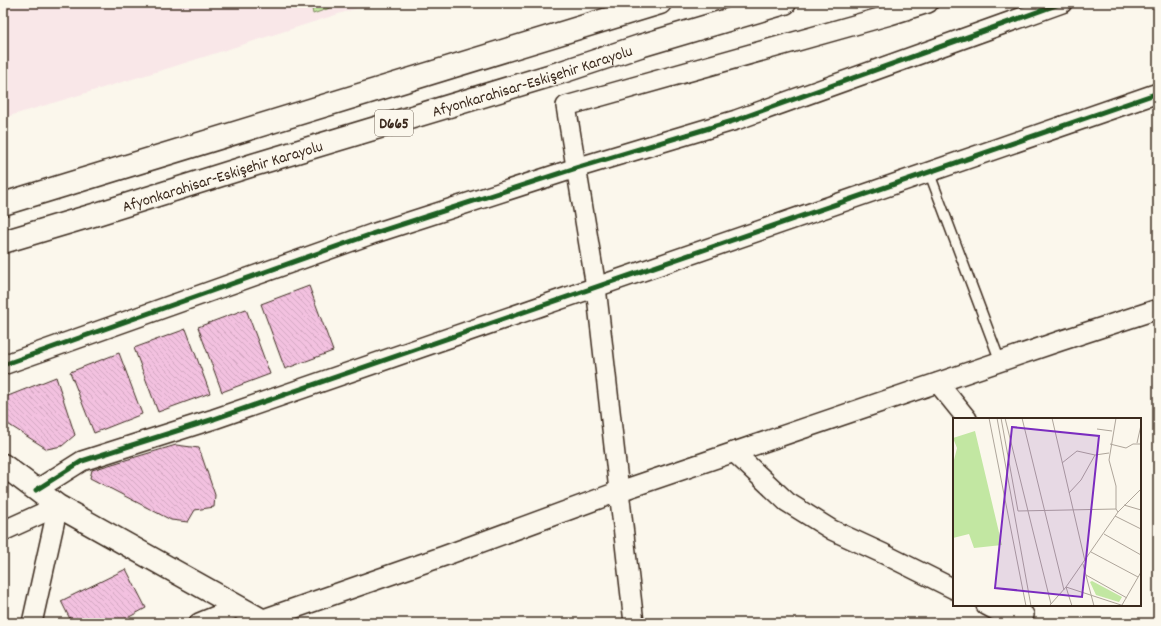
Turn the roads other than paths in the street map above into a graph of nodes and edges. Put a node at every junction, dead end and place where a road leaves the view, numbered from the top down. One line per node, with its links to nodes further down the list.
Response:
1 (660, 3): 8 (main road, D665)
2 (785, 3): 9 (main road, Afyonkarahisar-Eskişehir Karayolu / D665)
3 (928, 3): 6 (street)
4 (1062, 3): 6 (street)
5 (1158, 93): 7 (street)
6 (576, 168): 10 (street); 13 (street)
7 (929, 172): 10 (street); 12 (lane)
8 (3, 204)
9 (3, 242)
10 (596, 287): 18 (street); 19 (street)
11 (1158, 309): 12 (street)
12 (1000, 362): 14 (street)
13 (3, 366)
14 (938, 383): 15 (street); 16 (street)
15 (966, 418)
16 (734, 452): 19 (street); 22 (street)
17 (3, 465): 18 (main road)
18 (36, 490): 20 (main road)
19 (620, 491): 26 (street); 29 (street)
20 (58, 506): 21 (street); 24 (main road); 27 (street)
21 (3, 531)
22 (953, 588)
23 (988, 606): 25 (street)
24 (238, 607): 26 (main road); 28 (street)
25 (1025, 614)
26 (264, 621)
27 (32, 623)
28 (199, 623)
29 (634, 623)

